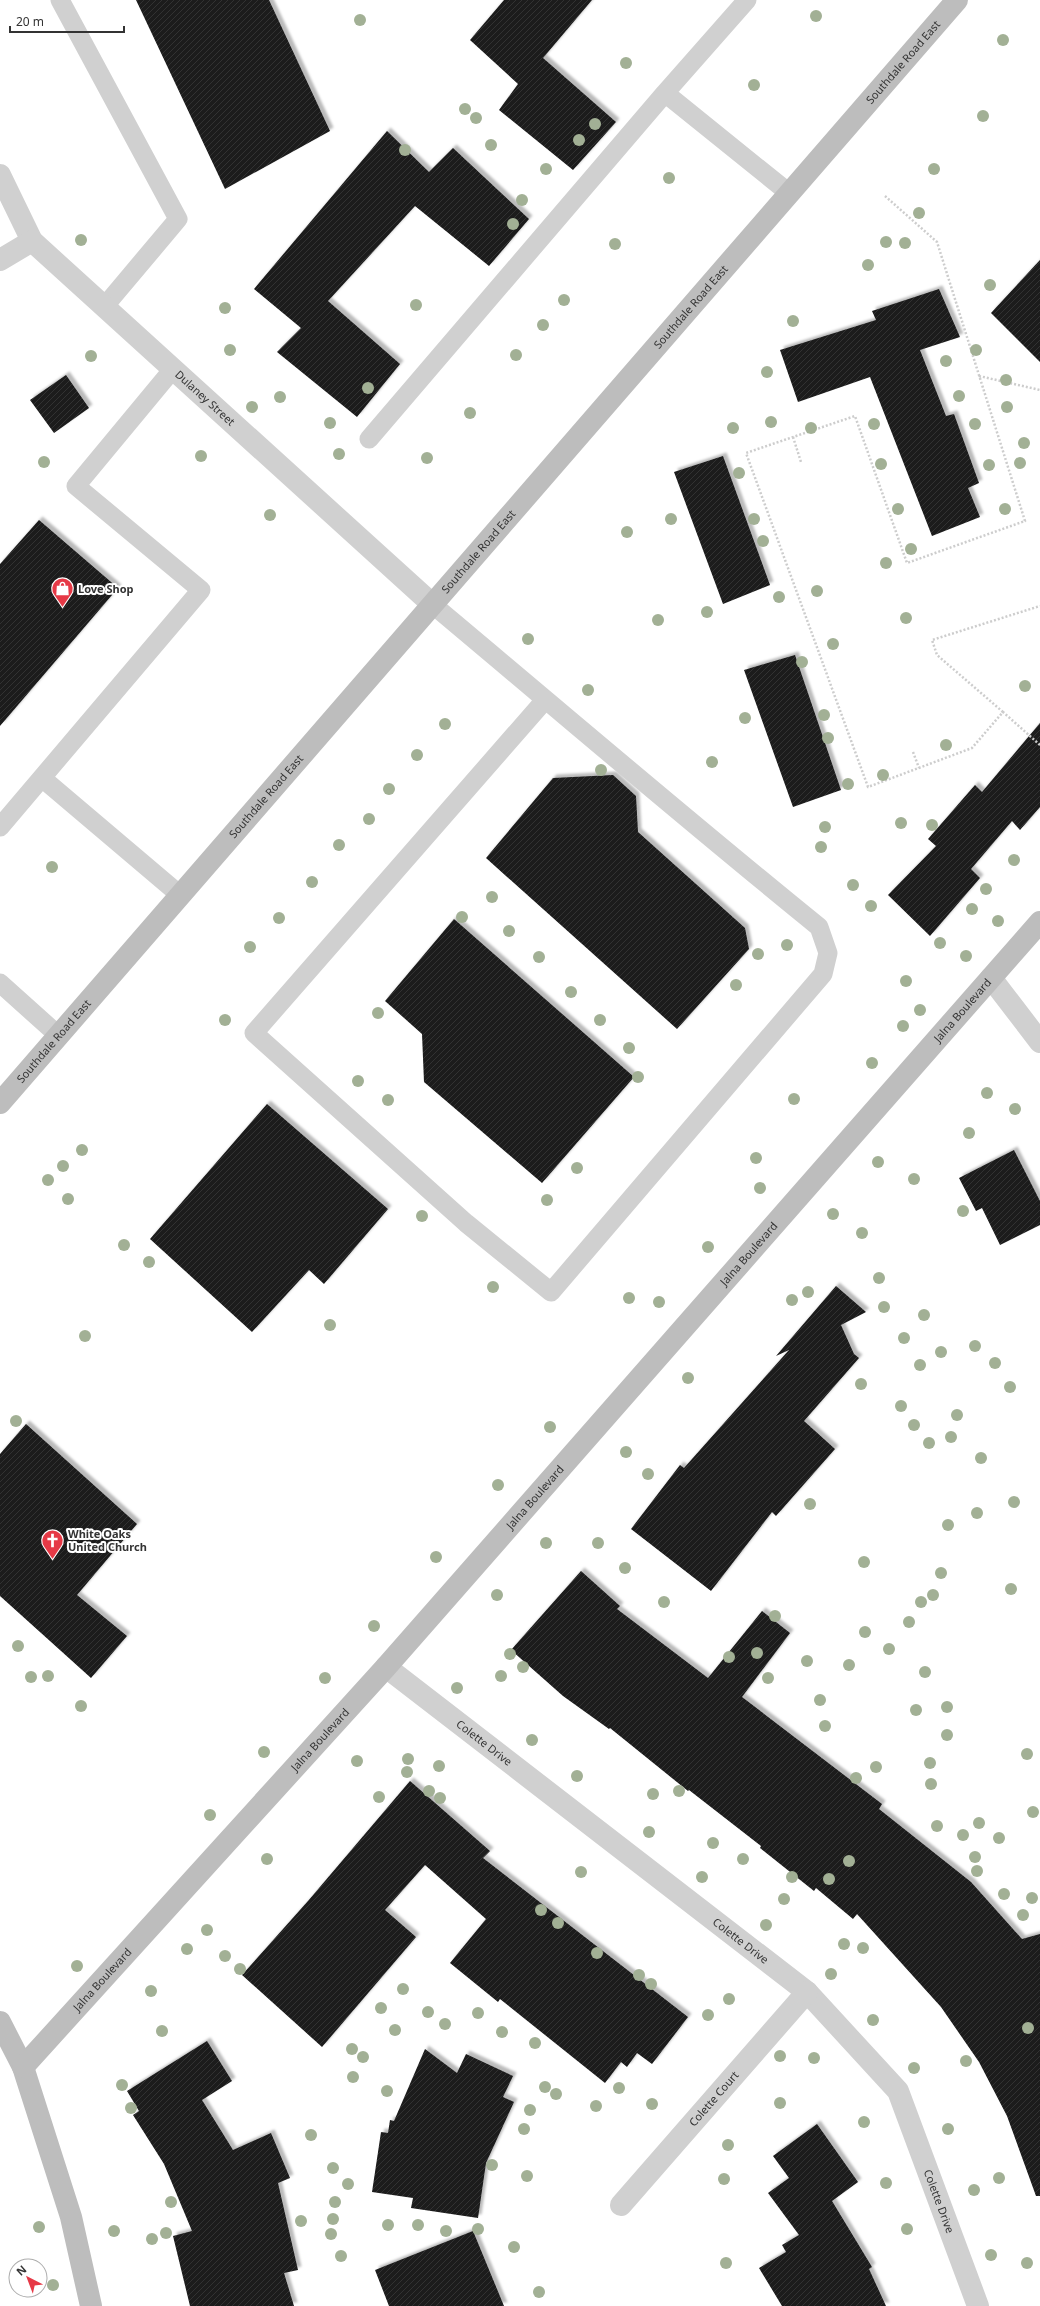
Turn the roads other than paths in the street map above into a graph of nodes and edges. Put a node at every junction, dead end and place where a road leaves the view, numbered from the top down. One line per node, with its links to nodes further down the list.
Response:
1 (60, 0): 9 (lane)
2 (747, 0): 4 (lane)
3 (957, 0): 6 (street, Southdale Road East)
4 (665, 93): 6 (lane); 11 (lane)
5 (0, 175): 7 (street, Dulaney Street)
6 (789, 193): 12 (street, Southdale Road East)
7 (32, 241): 8 (street); 9 (street, Dulaney Street)
8 (0, 260)
9 (104, 307): 10 (street, Dulaney Street)
10 (172, 369): 12 (street, Dulaney Street); 14 (lane)
11 (369, 440)
12 (432, 604): 13 (lane); 16 (street, Southdale Road East)
13 (545, 700): 13 (lane)
14 (42, 778): 15 (lane); 16 (lane)
15 (0, 827)
16 (180, 895): 20 (street, Southdale Road East)
17 (1040, 922): 18 (street, Jalna Boulevard)
18 (991, 978): 21 (street); 23 (street, Jalna Boulevard)
19 (0, 983): 20 (lane)
20 (58, 1036): 22 (street, Southdale Road East)
21 (1040, 1042)
22 (0, 1103)
23 (386, 1667): 24 (street, Colette Drive); 26 (street, Jalna Boulevard)
24 (807, 1992): 27 (street, Colette Court); 29 (street, Colette Drive)
25 (0, 2022): 26 (street)
26 (23, 2067): 28 (street)
27 (621, 2205)
28 (91, 2306)
29 (978, 2306)

